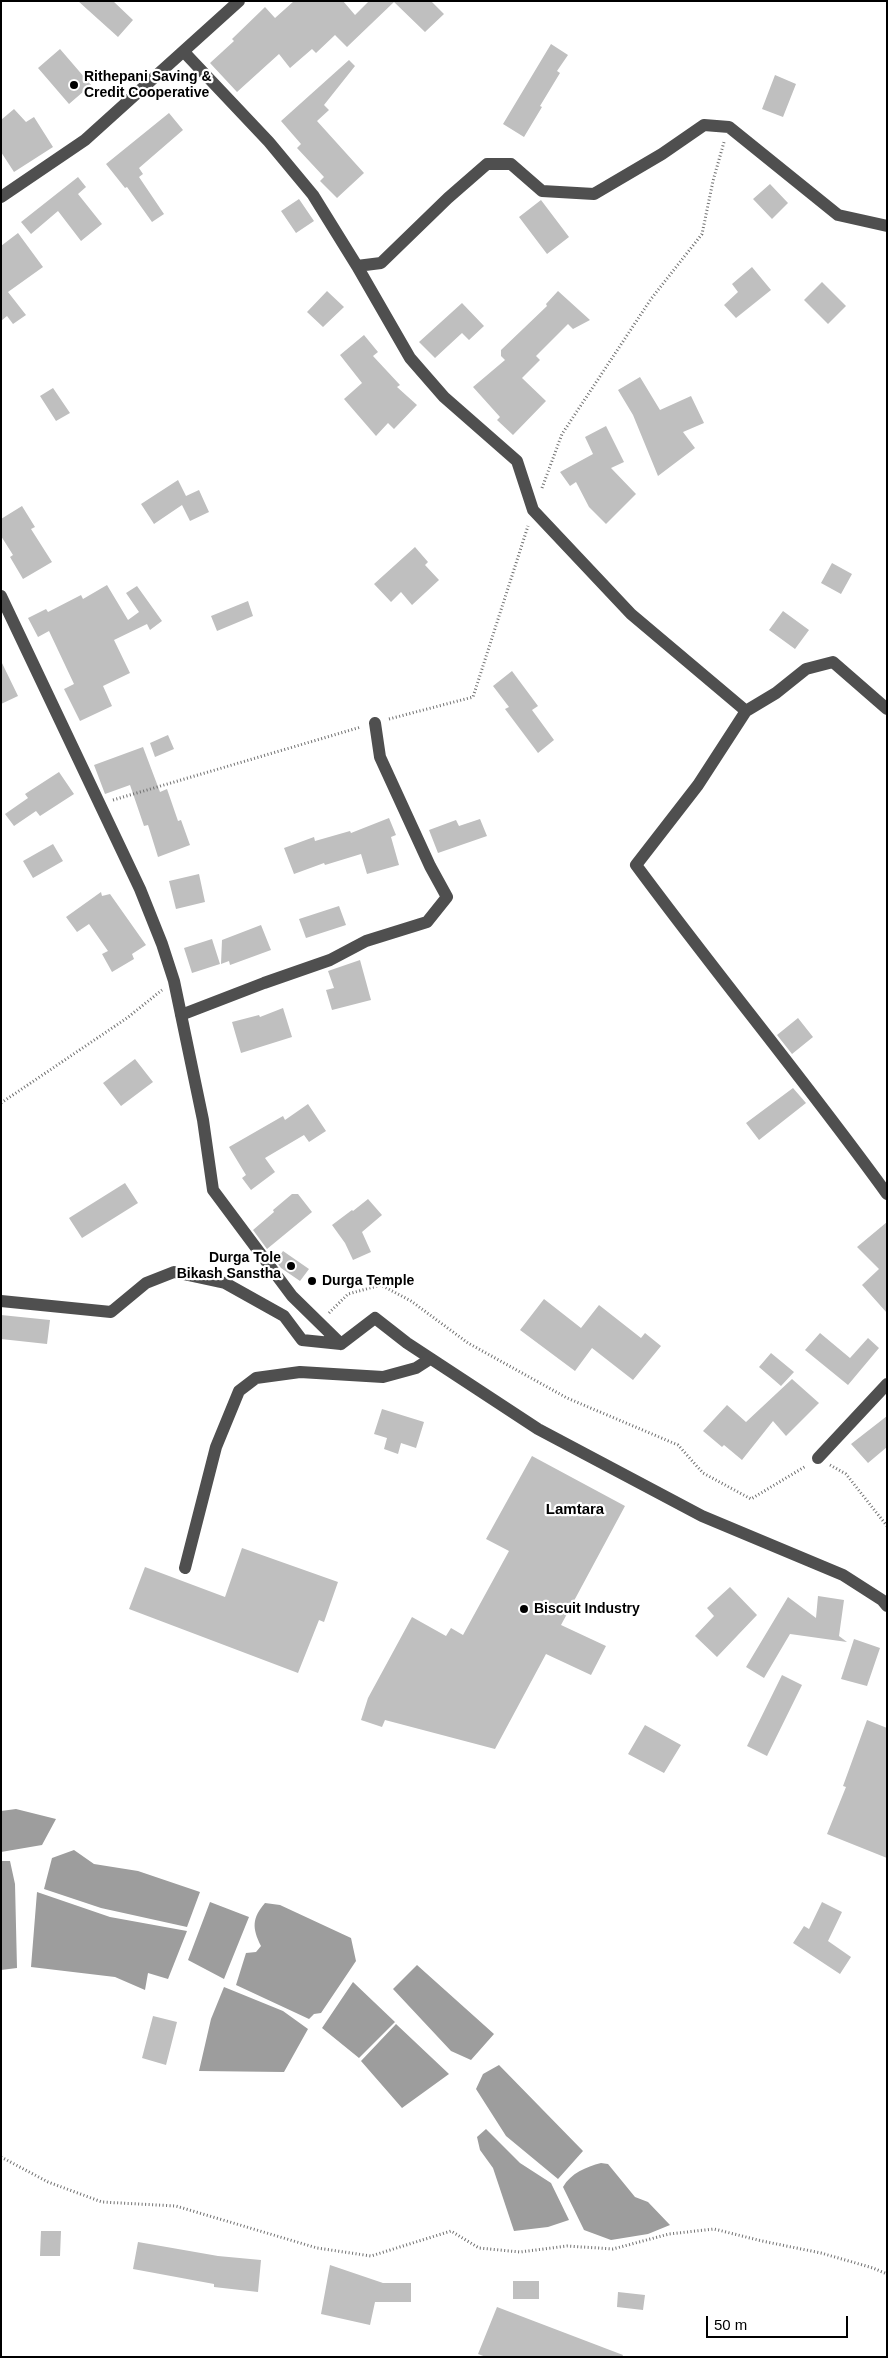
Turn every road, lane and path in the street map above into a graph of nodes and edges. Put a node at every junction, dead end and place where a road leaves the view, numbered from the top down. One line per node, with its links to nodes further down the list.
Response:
1 (240, 1): 2 (street)
2 (184, 52): 4 (street); 6 (street)
3 (729, 127): 5 (street); 6 (street); 7 (path)
4 (1, 196)
5 (887, 226)
6 (357, 266): 7 (street)
7 (533, 510): 10 (street); 11 (path)
8 (1, 596): 12 (street)
9 (887, 709): 10 (street)
10 (746, 711): 16 (street)
11 (375, 723): 12 (path); 14 (street)
12 (100, 804): 13 (street)
13 (174, 981): 14 (street); 15 (path)
14 (181, 1015): 18 (street)
15 (1, 1103)
16 (887, 1194)
17 (1, 1302): 19 (street)
18 (320, 1322): 19 (street); 22 (path)
19 (341, 1344): 20 (street)
20 (430, 1359): 24 (street); 25 (street)
21 (887, 1384): 22 (street)
22 (818, 1458): 23 (path)
23 (887, 1526)
24 (185, 1568)
25 (887, 1606)
26 (1, 2157): 27 (path)
27 (887, 2274)

